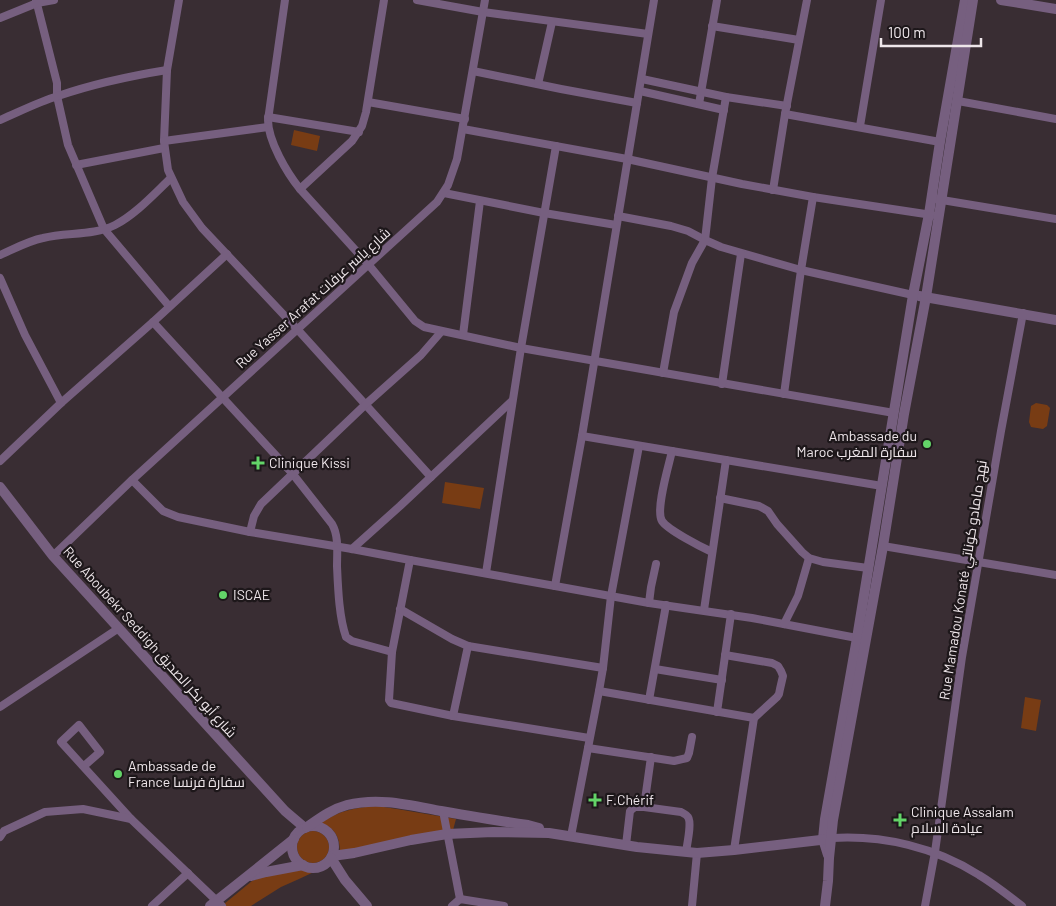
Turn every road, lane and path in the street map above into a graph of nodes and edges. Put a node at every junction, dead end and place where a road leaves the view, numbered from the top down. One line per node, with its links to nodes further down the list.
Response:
1 (54, 0): 14 (street)
2 (179, 0): 22 (street)
3 (285, 0): 36 (street)
4 (384, 0): 31 (street)
5 (417, 0): 16 (street)
6 (485, 0): 16 (street, Rue Yasser Arafat شارع ياسر عرفات)
7 (654, 0): 20 (street)
8 (717, 0): 19 (street)
9 (807, 0): 21 (street)
10 (881, 0): 41 (street)
11 (965, 0): 44 (street)
12 (973, 0): 30 (street)
13 (1001, 0): 15 (street)
14 (37, 2): 17 (street); 28 (street)
15 (1056, 9)
16 (483, 12): 18 (street); 23 (street, Rue Yasser Arafat شارع ياسر عرفات)
17 (0, 18)
18 (552, 22): 20 (street); 25 (street)
19 (712, 26): 21 (street); 27 (street)
20 (648, 34): 24 (street)
21 (799, 40): 35 (street)
22 (167, 70): 28 (street); 45 (street)
23 (473, 71): 25 (street); 37 (street, Rue Yasser Arafat شارع ياسر عرفات)
24 (642, 79): 26 (street); 27 (street)
25 (538, 84): 32 (street)
26 (640, 91): 32 (street); 33 (street)
27 (702, 92): 29 (street); 33 (street)
28 (57, 96): 39 (street); 48 (street)
29 (726, 97): 34 (street); 35 (street)
30 (958, 101): 38 (street); 55 (street)
31 (368, 102): 37 (street); 43 (street)
32 (638, 103): 47 (street)
33 (699, 104): 34 (street)
34 (724, 110): 50 (street)
35 (786, 110): 41 (street); 52 (street)
36 (268, 117): 40 (street); 43 (street)
37 (465, 118): 42 (street, Rue Yasser Arafat شارع ياسر عرفات)
38 (1056, 119)
39 (0, 120)
40 (268, 126): 45 (street); 51 (street)
41 (860, 126): 44 (street)
42 (463, 129): 46 (street); 53 (street, Rue Yasser Arafat شارع ياسر عرفات)
43 (359, 132): 51 (street)
44 (940, 142): 55 (street)
45 (164, 144): 48 (street); 49 (street)
46 (556, 146): 47 (street); 57 (street)
47 (628, 159): 50 (street); 60 (street)
48 (76, 165): 61 (street)
49 (171, 178): 61 (street); 63 (street)
50 (712, 178): 52 (street); 62 (street)
51 (300, 189): 66 (street)
52 (773, 190): 54 (street)
53 (444, 193): 56 (street); 66 (street, Rue Yasser Arafat شارع ياسر عرفات)
54 (813, 197): 58 (street); 67 (street)
55 (937, 199): 58 (street); 59 (street)
56 (480, 201): 57 (street); 77 (street)
57 (544, 213): 60 (street); 78 (street)
58 (934, 215): 69 (street); 70 (street)
59 (1056, 219)
60 (617, 221): 62 (street); 79 (street)
61 (104, 229): 65 (street); 71 (street)
62 (705, 240): 64 (street); 80 (street)
63 (227, 254): 71 (street); 75 (street)
64 (741, 254): 67 (street); 81 (street)
65 (0, 255)
66 (368, 264): 75 (street, Rue Yasser Arafat شارع ياسر عرفات); 76 (street)
67 (801, 270): 69 (street); 82 (street)
68 (0, 278): 85 (street)
69 (913, 295): 70 (street); 87 (street)
70 (926, 297): 72 (street); 101 (street)
71 (169, 306): 74 (street)
72 (1023, 313): 73 (street); 108 (street, Rue Mamadou Konaté نهج مامادو كوناتي)
73 (1056, 320)
74 (153, 322): 83 (street); 85 (street)
75 (298, 330): 83 (street, Rue Yasser Arafat شارع ياسر عرفات); 86 (street)
76 (441, 332): 77 (street); 86 (street)
77 (463, 335): 78 (street)
78 (520, 348): 79 (street); 84 (street)
79 (593, 361): 80 (street); 88 (street)
80 (663, 373): 81 (street)
81 (722, 384): 82 (street)
82 (784, 394): 87 (street)
83 (222, 397): 93 (street); 95 (street, Rue Yasser Arafat شارع ياسر عرفات)
84 (512, 401): 94 (street); 111 (street)
85 (60, 403): 92 (street)
86 (366, 404): 93 (street); 94 (street)
87 (894, 413): 96 (street)
88 (582, 436): 89 (street); 113 (street)
89 (639, 446): 90 (street); 114 (street)
90 (672, 451): 91 (street); 104 (street)
91 (726, 460): 96 (street); 99 (street)
92 (0, 461)
93 (292, 473): 100 (street); 102 (street)
94 (431, 477): 103 (street)
95 (132, 480): 100 (street); 105 (street, Rue Yasser Arafat شارع ياسر عرفات)
96 (882, 486): 110 (street)
97 (0, 487): 98 (street, Rue Aboubekr Seddigh شارع أبو بكر الصديق)
98 (3, 498): 105 (street, Rue Aboubekr Seddigh شارع أبو بكر الصديق)
99 (720, 498): 104 (street); 106 (street)
100 (250, 532): 102 (street)
101 (883, 546): 108 (street); 122 (street)
102 (336, 547): 103 (street); 124 (street)
103 (352, 549): 107 (street)
104 (712, 552): 118 (street)
105 (53, 556): 121 (street, Rue Aboubekr Seddigh شارع أبو بكر الصديق)
106 (809, 558): 110 (street); 120 (street)
107 (410, 560): 111 (street); 117 (street)
108 (978, 561): 112 (street); 152 (street, Rue Mamadou Konaté نهج مامادو كوناتي)
109 (656, 564): 115 (street)
110 (868, 568): 122 (street)
111 (486, 573): 113 (street)
112 (1056, 575)
113 (555, 586): 114 (street)
114 (611, 596): 115 (street); 126 (street)
115 (649, 602): 116 (street)
116 (666, 605): 118 (street); 127 (street)
117 (400, 609): 123 (street); 124 (street)
118 (704, 610): 119 (street)
119 (731, 614): 120 (street); 125 (street)
120 (784, 624): 122 (street)
121 (119, 628): 131 (street); 143 (street, Rue Aboubekr Seddigh شارع أبو بكر الصديق)
122 (861, 639): 148 (street)
123 (468, 646): 126 (street); 133 (street)
124 (392, 652): 133 (street)
125 (725, 655): 128 (street); 134 (street)
126 (602, 668): 129 (street)
127 (655, 669): 128 (street); 130 (street)
128 (722, 680): 132 (street)
129 (598, 691): 130 (street); 135 (street)
130 (649, 700): 132 (street)
131 (0, 707)
132 (717, 712): 134 (street)
133 (453, 716): 135 (street)
134 (754, 718): 150 (street)
135 (590, 738): 137 (street)
136 (692, 738): 138 (street)
137 (588, 748): 138 (street); 146 (street)
138 (651, 757): 140 (street)
139 (84, 766): 139 (street); 142 (street)
140 (644, 808): 149 (street); 151 (street)
141 (442, 811): 143 (street); 144 (street); 145 (street)
142 (131, 819): 147 (street); 157 (street)
143 (301, 832): 154 (street); 155 (street); 158 (street)
144 (549, 832): 145 (street); 146 (street)
145 (447, 834): 154 (street); 160 (street)
146 (571, 836): 149 (street)
147 (0, 837)
148 (828, 839): 150 (street); 152 (street); 167 (street)
149 (626, 845): 151 (street)
150 (734, 850): 153 (street)
151 (686, 852): 153 (street)
152 (935, 852): 168 (street, Rue Mamadou Konaté نهج مامادو كوناتي); 169 (street)
153 (698, 853): 166 (street)
154 (331, 857): 156 (street); 159 (street)
155 (303, 865): 156 (street); 158 (street)
156 (321, 866): 159 (street)
157 (188, 873): 161 (street); 162 (street)
158 (246, 878): 161 (street)
159 (345, 880): 163 (street)
160 (460, 899): 164 (street); 165 (street)
161 (216, 904)
162 (152, 906)
163 (367, 906)
164 (452, 906)
165 (504, 906)
166 (692, 906)
167 (825, 906)
168 (925, 906)
169 (1022, 906)

